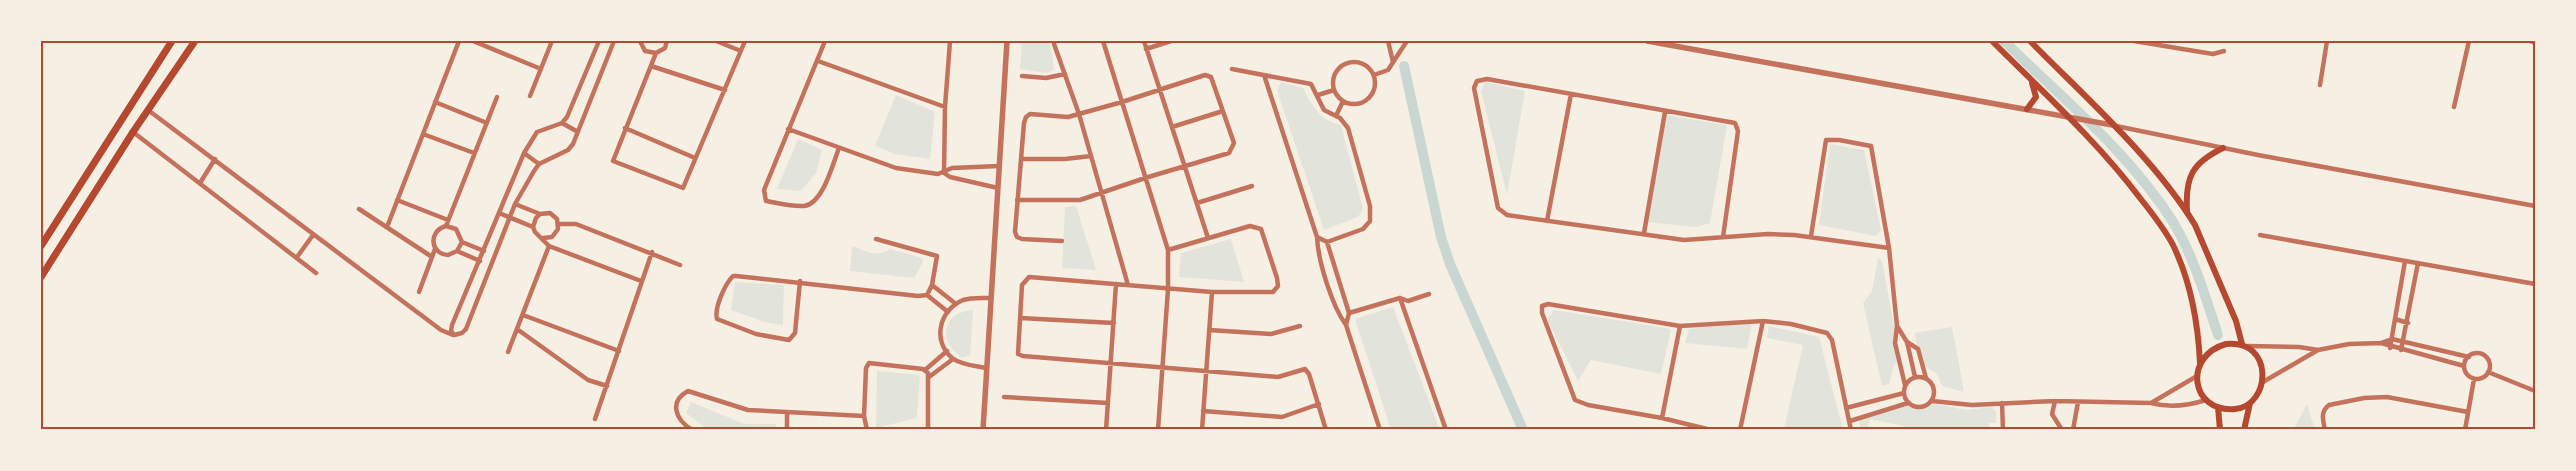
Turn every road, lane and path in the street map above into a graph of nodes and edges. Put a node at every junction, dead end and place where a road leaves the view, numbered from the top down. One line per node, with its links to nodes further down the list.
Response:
1 (172, 41): 117 (main road)
2 (195, 41): 57 (main road)
3 (459, 41): 52 (street)
4 (473, 41): 36 (street)
5 (552, 41): 36 (street)
6 (599, 41): 64 (street)
7 (614, 41): 70 (street)
8 (640, 41): 32 (street)
9 (667, 41): 32 (street)
10 (716, 41): 30 (street)
11 (745, 41): 30 (street)
12 (825, 41): 33 (street)
13 (950, 41): 54 (street)
14 (1007, 41): 81 (street)
15 (1103, 41): 53 (street)
16 (1144, 41): 29 (street)
17 (1170, 41): 29 (street)
18 (1388, 41): 34 (street)
19 (1407, 41): 34 (street)
20 (1647, 41): 56 (street)
21 (1992, 41): 42 (main road)
22 (2030, 41): 65 (main road)
23 (2134, 41): 31 (street)
24 (2328, 41): 43 (street)
25 (2469, 41): 55 (street)
26 (2530, 41): 27 (street)
27 (2535, 42)
28 (1054, 44): 38 (street)
29 (1146, 49): 45 (street)
30 (741, 51): 44 (street)
31 (2224, 51)
32 (656, 53): 35 (street)
33 (818, 61): 54 (street); 68 (street)
34 (1393, 62): 40 (street)
35 (651, 66): 44 (street); 67 (street)
36 (541, 69): 48 (street)
37 (1232, 69): 39 (street)
38 (1065, 74): 41 (street); 60 (street)
39 (1264, 75): 49 (street); 109 (street)
40 (1374, 75): 46 (street); 51 (street)
41 (1022, 76)
42 (2029, 78): 56 (main road); 62 (main road)
43 (2320, 85)
44 (725, 90): 77 (street)
45 (1160, 90): 53 (street); 58 (street); 66 (street)
46 (1334, 90): 49 (street); 51 (street)
47 (1571, 94): 59 (street); 100 (street); 100 (street)
48 (530, 96)
49 (1318, 96): 61 (street)
50 (497, 97): 63 (street)
51 (1343, 101): 61 (street)
52 (435, 102): 63 (street); 71 (street)
53 (1122, 102): 60 (street); 84 (street)
54 (945, 107): 83 (street)
55 (2454, 107)
56 (2027, 109): 62 (street)
57 (148, 110): 69 (main road); 79 (street)
58 (1223, 111): 66 (street); 82 (street)
59 (1666, 112): 106 (street); 110 (street)
60 (1080, 114): 76 (street); 78 (street)
61 (1336, 116): 116 (street)
62 (2070, 117): 65 (street); 177 (main road)
63 (487, 122): 74 (street)
64 (562, 123): 70 (street); 75 (street)
65 (2112, 125): 73 (street); 95 (main road)
66 (1172, 127): 82 (street)
67 (625, 128): 77 (street); 77 (street)
68 (788, 130): 72 (street); 72 (street)
69 (133, 132): 85 (street); 132 (main road)
70 (578, 132): 80 (street)
71 (423, 134): 74 (street); 89 (street)
72 (838, 148): 83 (street)
73 (2223, 148): 93 (street); 95 (main road)
74 (474, 153): 99 (street)
75 (524, 154): 80 (street); 96 (street)
76 (1092, 156): 78 (street); 88 (street)
77 (696, 158)
78 (1021, 158): 90 (street)
79 (215, 159): 85 (street); 105 (street)
80 (539, 164): 92 (street)
81 (999, 166): 83 (street); 87 (street)
82 (1185, 167): 84 (street); 91 (street)
83 (944, 173): 87 (street)
84 (1145, 178): 88 (street); 121 (street)
85 (200, 183): 125 (street)
86 (1252, 186): 91 (street)
87 (998, 188): 144 (street)
88 (1104, 193): 90 (street); 138 (street)
89 (397, 200): 99 (street); 103 (street)
90 (1017, 200): 114 (street)
91 (1197, 203): 112 (street)
92 (515, 204): 97 (street); 98 (street)
93 (2535, 206)
94 (359, 208): 103 (street)
95 (2187, 211): 166 (main road)
96 (499, 213): 98 (street); 123 (street)
97 (540, 214): 101 (street); 104 (street)
98 (509, 217): 104 (street); 161 (street)
99 (448, 220): 102 (street)
100 (1547, 221): 106 (street)
101 (558, 224): 111 (street); 124 (street)
102 (446, 226): 115 (street); 120 (street)
103 (387, 227): 126 (street)
104 (533, 227): 111 (street)
105 (313, 234): 125 (street); 161 (street)
106 (1644, 234): 110 (street)
107 (2260, 235): 128 (street)
108 (1811, 236): 110 (street); 119 (street); 119 (street)
109 (1318, 237): 116 (street); 155 (street)
110 (1723, 237)
111 (542, 238): 118 (street)
112 (1208, 238): 121 (street); 141 (street)
113 (876, 239): 137 (street)
114 (1062, 241)
115 (462, 242): 122 (street); 123 (street)
116 (1326, 242): 148 (street)
117 (41, 246)
118 (549, 246): 133 (street); 149 (street)
119 (1889, 248): 158 (street)
120 (435, 249): 122 (street); 126 (street)
121 (1168, 250): 139 (street)
122 (458, 251): 127 (street)
123 (484, 251): 127 (street)
124 (652, 252): 130 (street); 133 (street)
125 (298, 256): 131 (street)
126 (432, 257): 140 (street)
127 (480, 261): 161 (street)
128 (2405, 261): 129 (street); 151 (street)
129 (2418, 263): 136 (street); 154 (street)
130 (680, 265)
131 (316, 273)
132 (41, 277)
133 (641, 281): 171 (street)
134 (800, 281): 134 (street); 143 (street)
135 (1116, 284): 138 (street); 150 (street); 153 (street)
136 (2535, 284)
137 (932, 285): 143 (street); 146 (street)
138 (1128, 285): 139 (street)
139 (1168, 289): 141 (street); 180 (street)
140 (419, 292)
141 (1212, 292): 160 (street)
142 (1428, 294): 145 (street)
143 (927, 295): 147 (street)
144 (991, 298): 146 (street); 181 (street)
145 (1400, 298): 148 (street); 225 (street)
146 (956, 304): 147 (street)
147 (948, 312): 172 (street)
148 (1349, 314): 155 (street)
149 (522, 315): 159 (street); 171 (street)
150 (1020, 318): 153 (street); 178 (street)
151 (2395, 319): 154 (street); 162 (street)
152 (1763, 321): 157 (street); 207 (street); 227 (street)
153 (1114, 322): 178 (street)
154 (2408, 323): 163 (street)
155 (1346, 325): 224 (street)
156 (1300, 326): 160 (street)
157 (1680, 326): 212 (street); 212 (street)
158 (1897, 326): 164 (street); 191 (street)
159 (517, 329): 173 (street); 192 (street)
160 (1209, 330): 183 (street)
161 (454, 335)
162 (2392, 339): 163 (street); 165 (street); 167 (street)
163 (2404, 341): 168 (street); 170 (street)
164 (1907, 342): 186 (street); 187 (street)
165 (2381, 343): 167 (street); 169 (street)
166 (2245, 345): 169 (street); 177 (main road); 190 (main road)
167 (2390, 348): 170 (street)
168 (2436, 348): 174 (street); 175 (street)
169 (2318, 350): 190 (street)
170 (2401, 350): 175 (street)
171 (619, 351): 192 (street)
172 (947, 351): 176 (street); 182 (street)
173 (508, 352)
174 (2469, 356): 179 (street); 184 (street)
175 (2434, 358): 179 (street)
176 (953, 359): 181 (street); 188 (street)
177 (2200, 362): 185 (main road)
178 (1111, 364): 180 (street); 201 (street)
179 (2464, 366): 189 (street)
180 (1161, 367): 183 (street); 221 (street)
181 (986, 368): 219 (street)
182 (925, 370): 188 (street); 211 (street)
183 (1206, 371): 205 (street); 208 (street)
184 (2488, 372): 189 (street); 193 (street)
185 (2197, 376): 196 (main road); 204 (street)
186 (1914, 377): 187 (street); 191 (street)
187 (1926, 378): 197 (street)
188 (929, 379): 218 (street)
189 (2474, 379): 209 (street)
190 (2263, 382): 200 (main road)
191 (1905, 385): 194 (street)
192 (607, 386): 213 (street)
193 (2535, 391)
194 (1904, 393): 202 (street); 207 (street)
195 (1004, 397): 201 (street)
196 (2206, 400): 204 (street); 206 (main road)
197 (1932, 401): 202 (street); 203 (street)
198 (2055, 401): 199 (street); 203 (street); 230 (street)
199 (2078, 402): 204 (street); 231 (street)
200 (2250, 402): 206 (main road); 233 (main road)
201 (1108, 403): 220 (street)
202 (1908, 403): 214 (street)
203 (2002, 403): 229 (street)
204 (2151, 403)
205 (1319, 404): 208 (street); 223 (street)
206 (2218, 407): 232 (main road)
207 (1846, 408): 214 (street)
208 (1203, 411): 222 (street)
209 (2468, 412): 234 (street); 235 (street)
210 (787, 413): 211 (street); 215 (street); 216 (street)
211 (864, 416): 217 (street)
212 (1662, 418): 226 (street)
213 (595, 419)
214 (1850, 421): 228 (street)
215 (692, 430)
216 (787, 430)
217 (867, 430)
218 (928, 430)
219 (983, 430)
220 (1106, 430)
221 (1158, 430)
222 (1202, 430)
223 (1326, 430)
224 (1380, 430)
225 (1446, 430)
226 (1711, 430)
227 (1740, 430)
228 (1851, 430)
229 (2003, 430)
230 (2062, 430)
231 (2073, 430)
232 (2220, 430)
233 (2244, 430)
234 (2325, 430)
235 (2465, 430)

